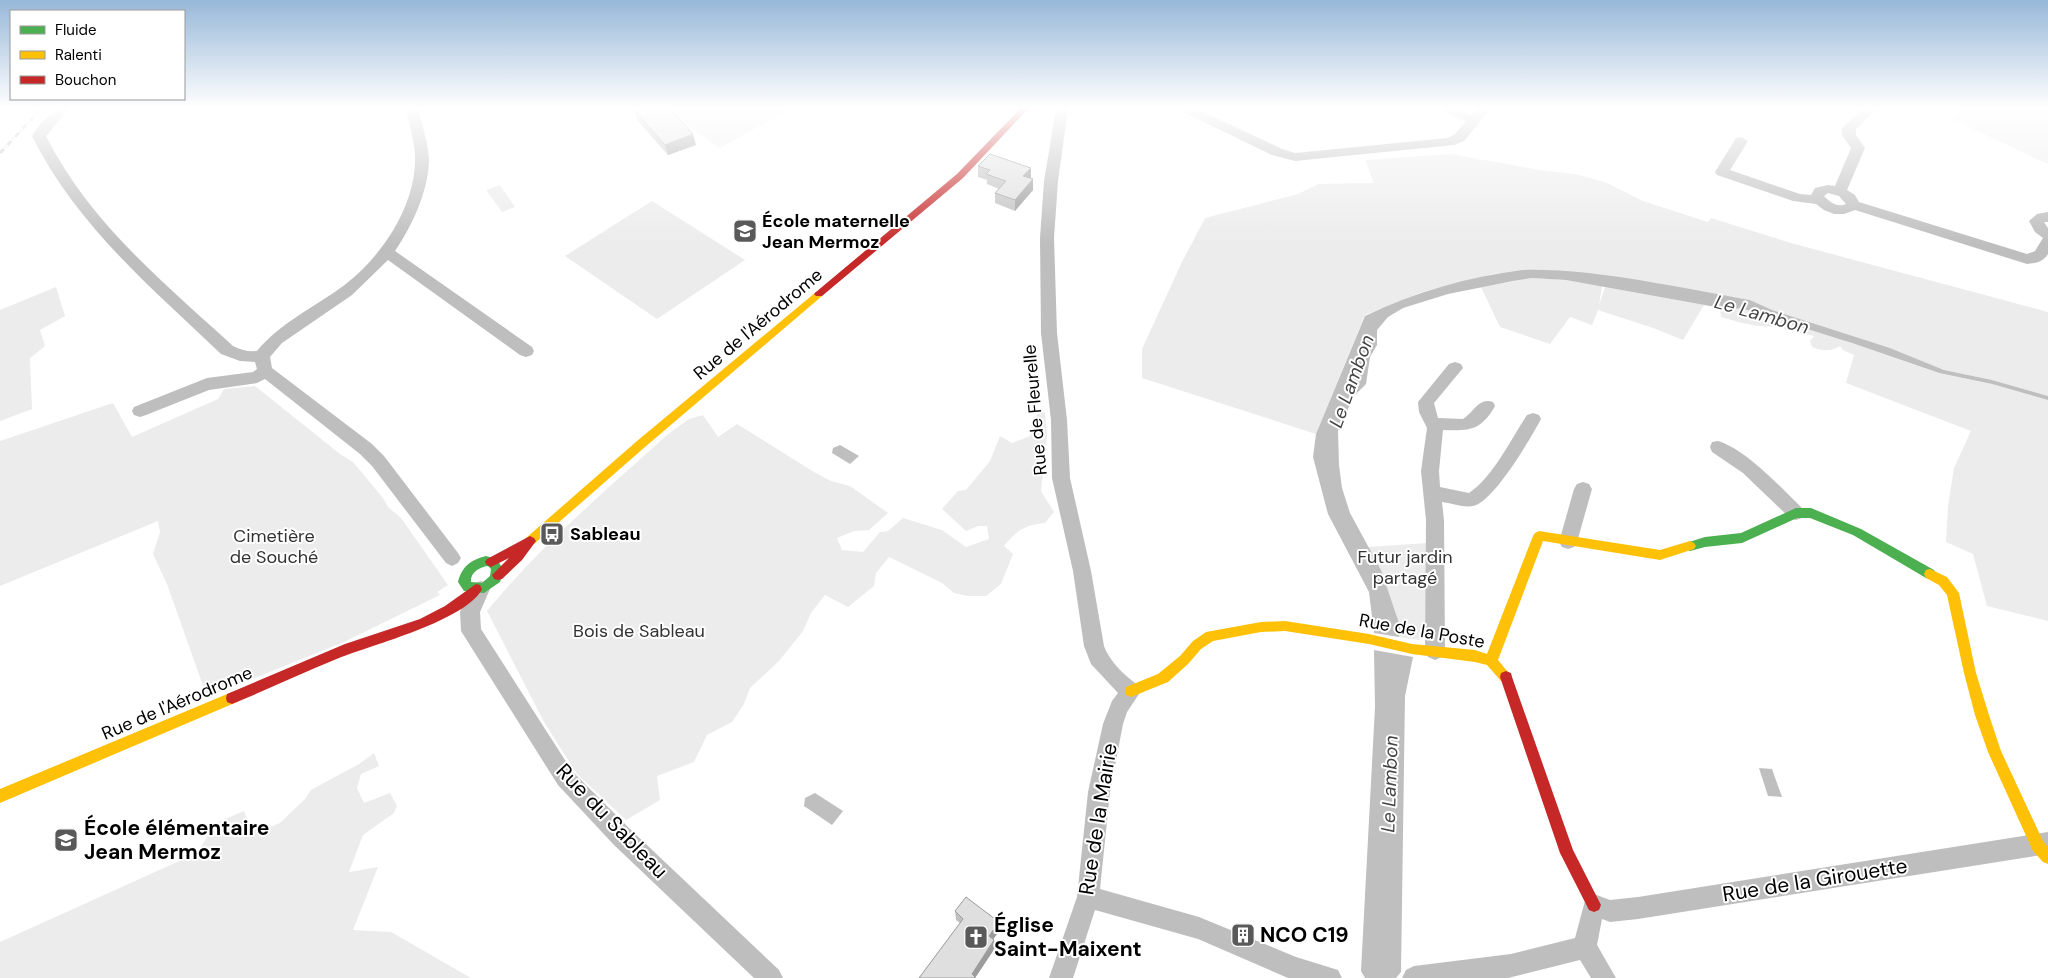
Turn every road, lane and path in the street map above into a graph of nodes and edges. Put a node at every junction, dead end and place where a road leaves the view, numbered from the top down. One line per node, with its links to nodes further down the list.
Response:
1 (49, 155): 17 (street)
2 (421, 155): 15 (street)
3 (980, 155): 27 (street, Rue de l'Aérodrome)
4 (1055, 155): 35 (street, Rue de Fleurelle)
5 (1286, 155): 6 (street)
6 (1319, 155)
7 (1733, 155): 10 (street)
8 (1855, 155): 9 (street)
9 (1840, 191): 10 (street); 11 (street)
10 (1819, 200): 11 (street)
11 (1853, 205): 14 (street)
12 (2048, 217): 13 (street)
13 (2048, 235)
14 (2048, 241)
15 (387, 252): 16 (street); 17 (street)
16 (526, 350)
17 (263, 363): 20 (street); 29 (street)
18 (1456, 368): 22 (street)
19 (1487, 406): 22 (street)
20 (140, 411)
21 (1532, 418): 25 (street)
22 (1434, 424): 25 (street)
23 (1718, 448): 26 (street)
24 (1583, 489): 28 (street)
25 (1433, 493): 33 (street)
26 (1796, 513): 28 (street); 37 (street)
27 (530, 541): 30 (street, Rue de l'Aérodrome); 31 (street, Rue de l'Aérodrome)
28 (1568, 542): 34 (street)
29 (452, 558): 30 (street); 32 (street)
30 (486, 562): 31 (street); 32 (street)
31 (498, 575): 32 (street)
32 (471, 584): 36 (street, Rue de l'Aérodrome); 41 (street, Rue du Sableau)
33 (1435, 651): 34 (street, Rue de la Poste); 35 (street, Rue de la Poste)
34 (1491, 660): 39 (street, Rue de la Poste)
35 (1131, 691): 38 (street, Rue de la Mairie)
36 (0, 796)
37 (2045, 849): 39 (street, Rue de la Girouette)
38 (1088, 897): 42 (street, Rue de la Mairie); 43 (street)
39 (1594, 905): 40 (street)
40 (1585, 947): 44 (street); 45 (street)
41 (771, 978)
42 (1061, 978)
43 (1330, 978)
44 (1414, 978)
45 (1604, 978)

